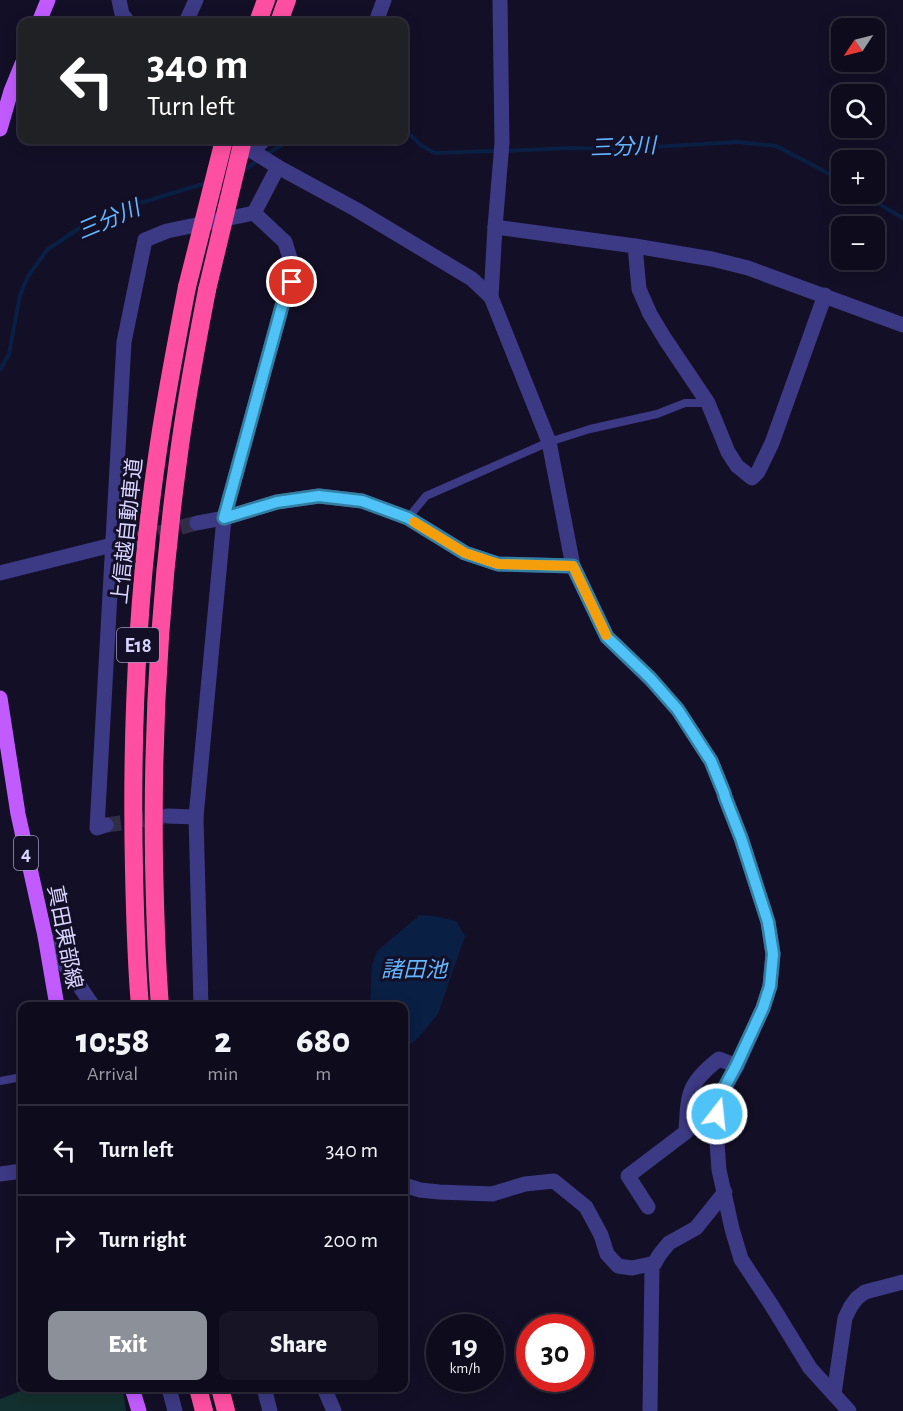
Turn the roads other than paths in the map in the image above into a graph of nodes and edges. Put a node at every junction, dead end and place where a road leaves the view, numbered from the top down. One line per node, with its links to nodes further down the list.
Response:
1 (48, 0): 9 (main road)
2 (119, 0): 10 (street)
3 (196, 0): 11 (street)
4 (256, 0): 12 (highway)
5 (266, 0): 13 (highway)
6 (287, 0): 14 (highway)
7 (384, 0): 15 (street)
8 (500, 0): 23 (street)
9 (41, 18)
10 (125, 18)
11 (188, 18)
12 (251, 18)
13 (259, 18)
14 (280, 18)
15 (377, 18)
16 (18, 74): 17 (main road)
17 (0, 129)
18 (223, 144): 44 (highway, 上信越自動車道 / E18, bridge)
19 (245, 144): 45 (highway, 上信越自動車道 / E18, bridge)
20 (246, 144): 21 (street)
21 (278, 167): 22 (street); 26 (street)
22 (254, 213): 30 (street); 34 (street)
23 (495, 227): 24 (street); 26 (street)
24 (636, 246): 25 (street); 28 (street)
25 (825, 295): 27 (street); 28 (street)
26 (491, 297): 29 (street)
27 (903, 325)
28 (708, 403): 29 (lane)
29 (549, 442): 31 (lane); 35 (street)
30 (224, 518): 31 (street); 32 (street); 39 (street)
31 (408, 518): 35 (street)
32 (197, 523)
33 (136, 539): 34 (street)
34 (112, 545): 36 (street); 40 (street)
35 (573, 566): 47 (street)
36 (0, 573)
37 (0, 698): 41 (main road, 真田東部線 / 4)
38 (167, 816): 39 (street)
39 (196, 817): 46 (street)
40 (106, 825)
41 (45, 936): 42 (main road, 真田東部線 / 4); 43 (street)
42 (56, 1002)
43 (90, 1002)
44 (141, 1002)
45 (160, 1002)
46 (201, 1002)
47 (736, 1066): 53 (street); 54 (street)
48 (18, 1078): 49 (lane)
49 (0, 1081)
50 (18, 1172): 51 (street)
51 (0, 1174)
52 (408, 1186): 55 (street)
53 (725, 1192): 55 (street); 63 (street)
54 (648, 1207)
55 (655, 1263): 70 (street)
56 (903, 1282): 63 (street)
57 (133, 1392): 64 (main road)
58 (170, 1392): 65 (street)
59 (199, 1392): 66 (highway)
60 (221, 1392): 67 (highway)
61 (265, 1392): 68 (street)
62 (326, 1392): 69 (street)
63 (834, 1394): 71 (street)
64 (138, 1411)
65 (176, 1411)
66 (204, 1411)
67 (226, 1411)
68 (270, 1411)
69 (334, 1411)
70 (650, 1411)
71 (849, 1411)

